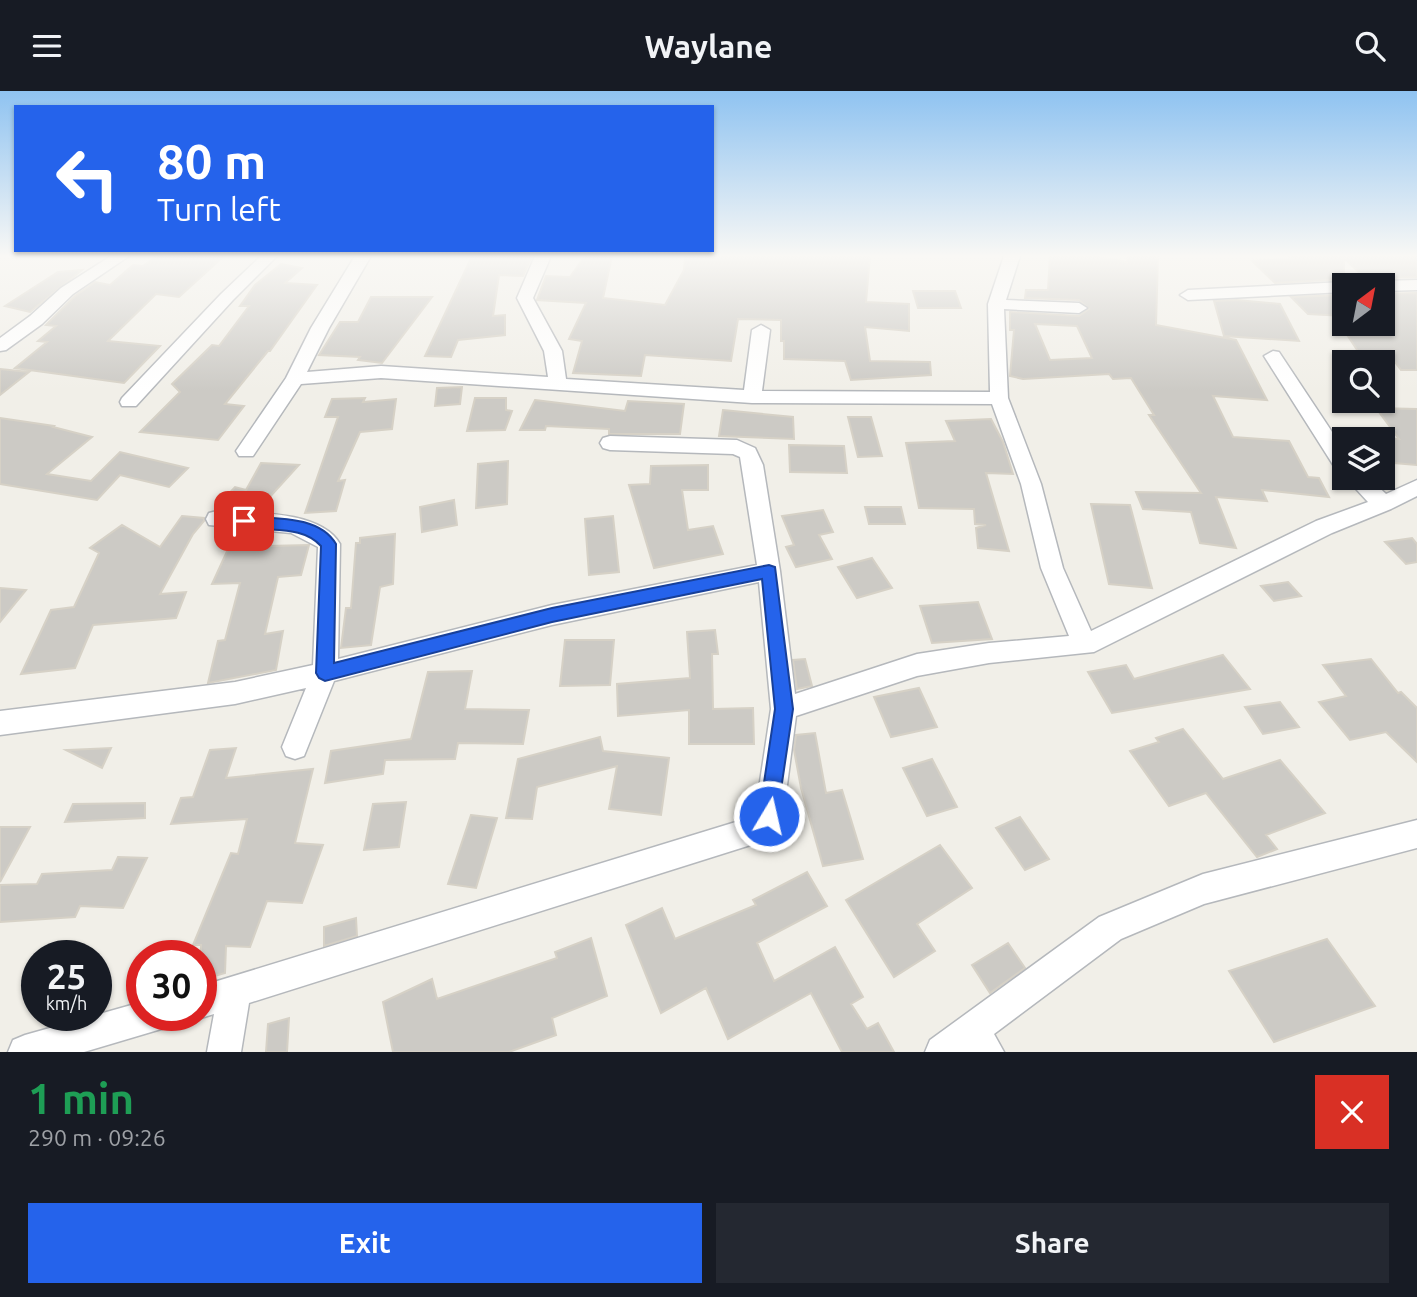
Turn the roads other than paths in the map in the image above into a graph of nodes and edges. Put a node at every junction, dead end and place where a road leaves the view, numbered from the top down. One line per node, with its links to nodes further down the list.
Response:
1 (56, 301): 8 (street)
2 (223, 301): 17 (street)
3 (336, 301): 13 (street)
4 (527, 301): 14 (street)
5 (997, 301): 6 (street)
6 (996, 304): 7 (street); 16 (street)
7 (1079, 308)
8 (36, 320): 9 (street); 11 (street)
9 (0, 325)
10 (761, 330): 15 (street)
11 (0, 347)
12 (1273, 356): 19 (street)
13 (295, 379): 14 (street); 20 (street)
14 (558, 384): 15 (street)
15 (752, 397): 16 (street)
16 (999, 398): 26 (street)
17 (129, 402)
18 (610, 443): 25 (street)
19 (1332, 447)
20 (246, 451)
21 (1417, 488): 23 (street)
22 (1369, 490): 23 (street)
23 (1384, 504): 26 (street)
24 (217, 519): 27 (street)
25 (769, 571): 27 (street); 28 (street)
26 (1084, 645): 28 (street)
27 (325, 673): 29 (street); 30 (street)
28 (784, 709): 32 (street)
29 (0, 723)
30 (295, 747)
31 (1417, 834): 35 (street)
32 (234, 993): 33 (street); 37 (street)
33 (217, 998)
34 (126, 1023): 36 (street)
35 (966, 1046)
36 (25, 1052)
37 (224, 1052)

